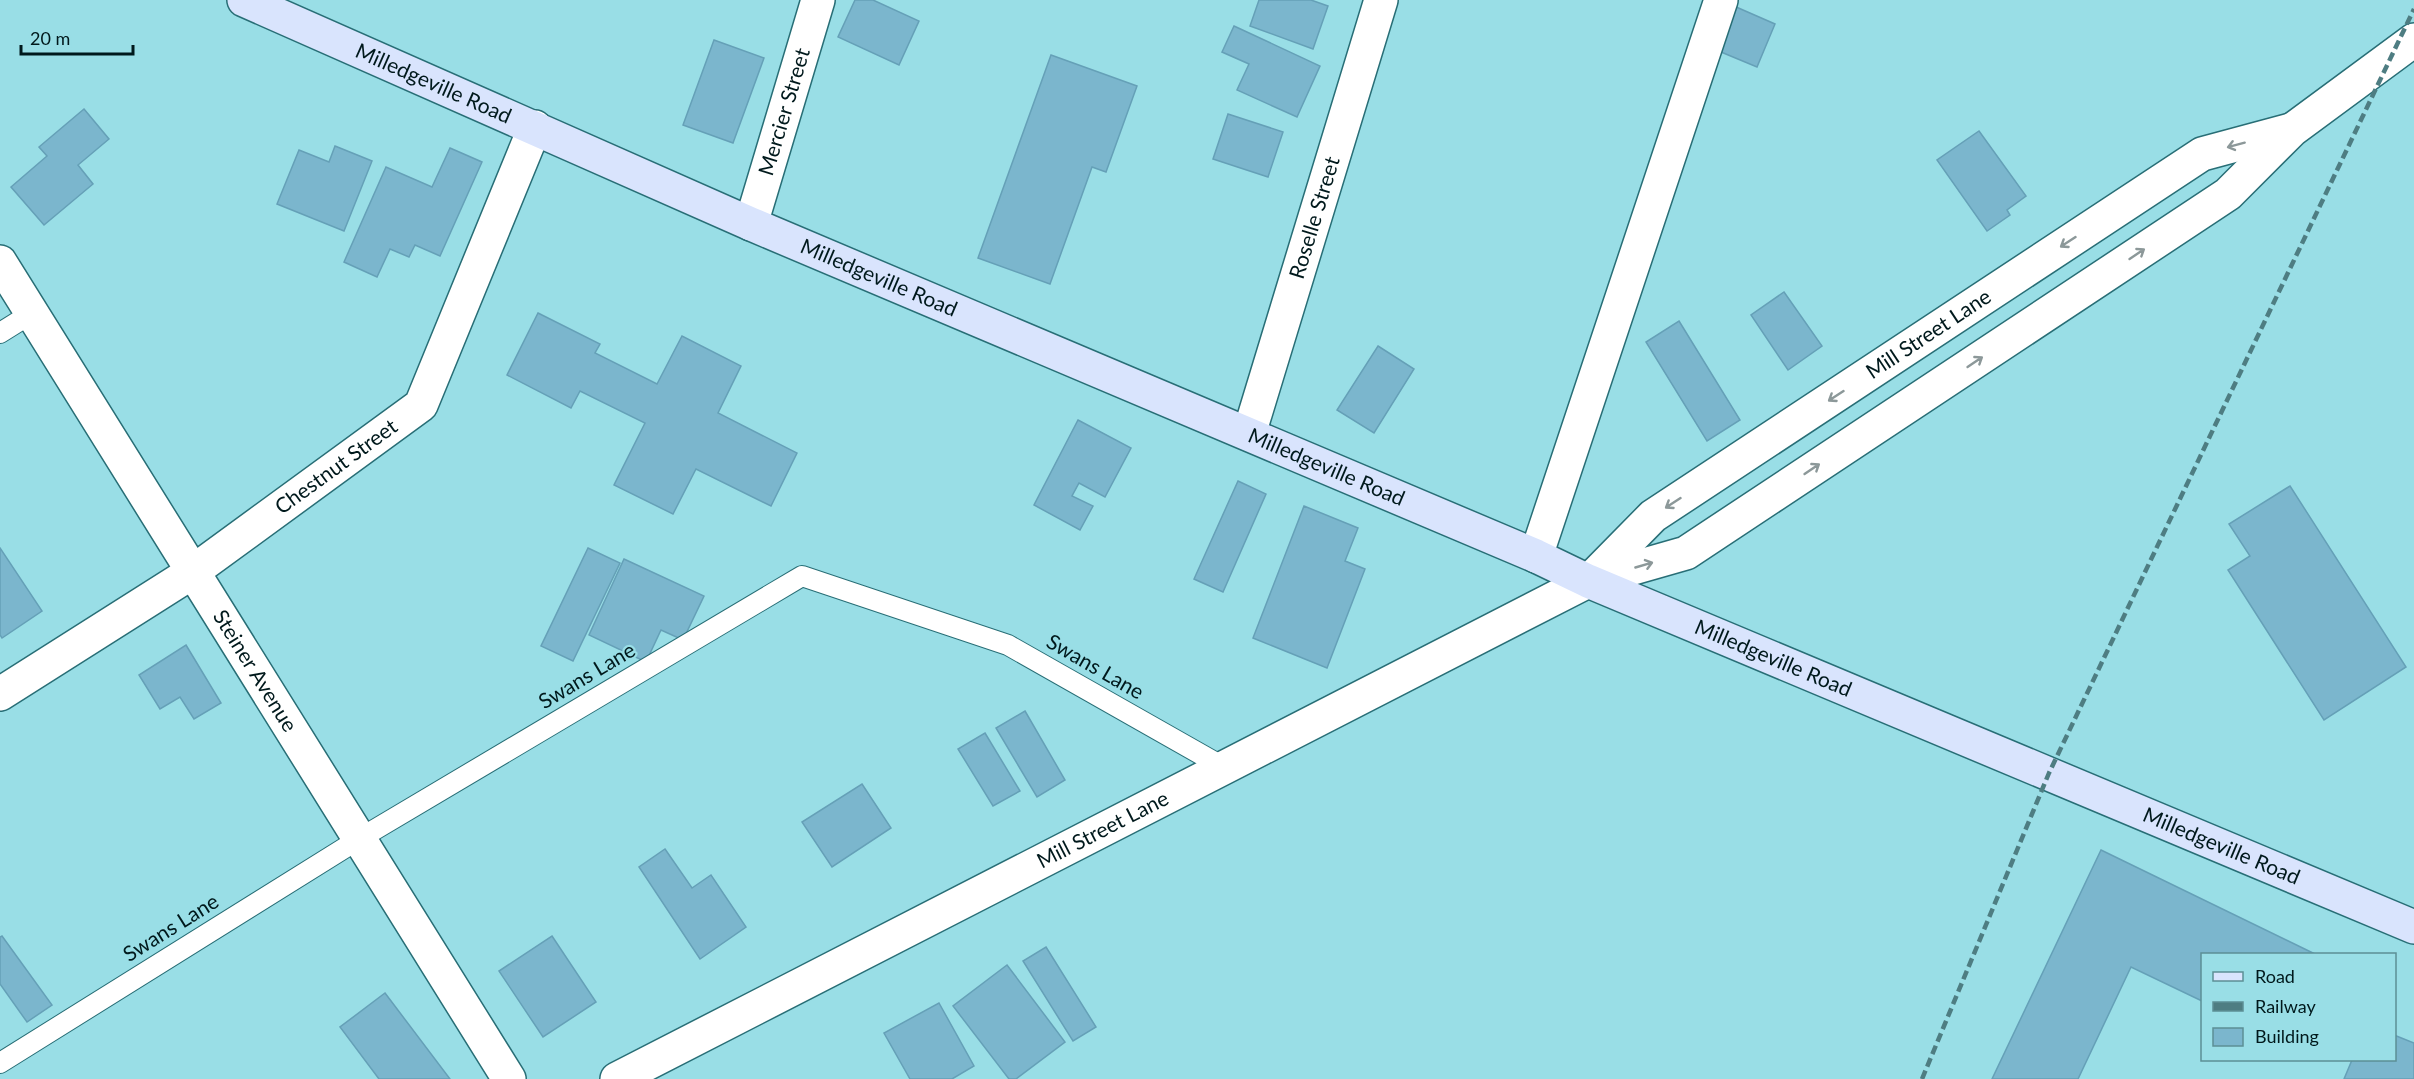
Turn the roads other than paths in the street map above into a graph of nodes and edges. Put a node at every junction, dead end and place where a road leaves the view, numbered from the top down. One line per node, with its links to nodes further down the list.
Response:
1 (818, 0): 8 (street, Mercier Street)
2 (1381, 0): 12 (street, Roselle Street)
3 (1720, 0): 13 (street)
4 (261, 4): 6 (main road, Milledgeville Road)
5 (2414, 40): 7 (street, Mill Street Lane)
6 (535, 127): 8 (main road, Milledgeville Road); 14 (street, Chestnut Street)
7 (2292, 130): 15 (street, Mill Street Lane, one-way to 7); 15 (street, Mill Street Lane, one-way to 15)
8 (751, 224): 12 (main road, Milledgeville Road)
9 (0, 262): 10 (street, Steiner Avenue)
10 (32, 313): 11 (lane); 14 (street, Steiner Avenue)
11 (0, 333)
12 (1249, 434): 13 (main road, Milledgeville Road)
13 (1536, 556): 15 (main road, Milledgeville Road)
14 (191, 573): 16 (street, Chestnut Street); 18 (street, Steiner Avenue)
15 (1588, 581): 17 (street, Mill Street Lane); 19 (main road, Milledgeville Road)
16 (0, 694)
17 (1225, 768): 18 (lane, Swans Lane); 22 (street, Mill Street Lane)
18 (359, 839): 20 (lane, Swans Lane); 21 (street, Steiner Avenue)
19 (2414, 927)
20 (0, 1063)
21 (508, 1079)
22 (617, 1079)

